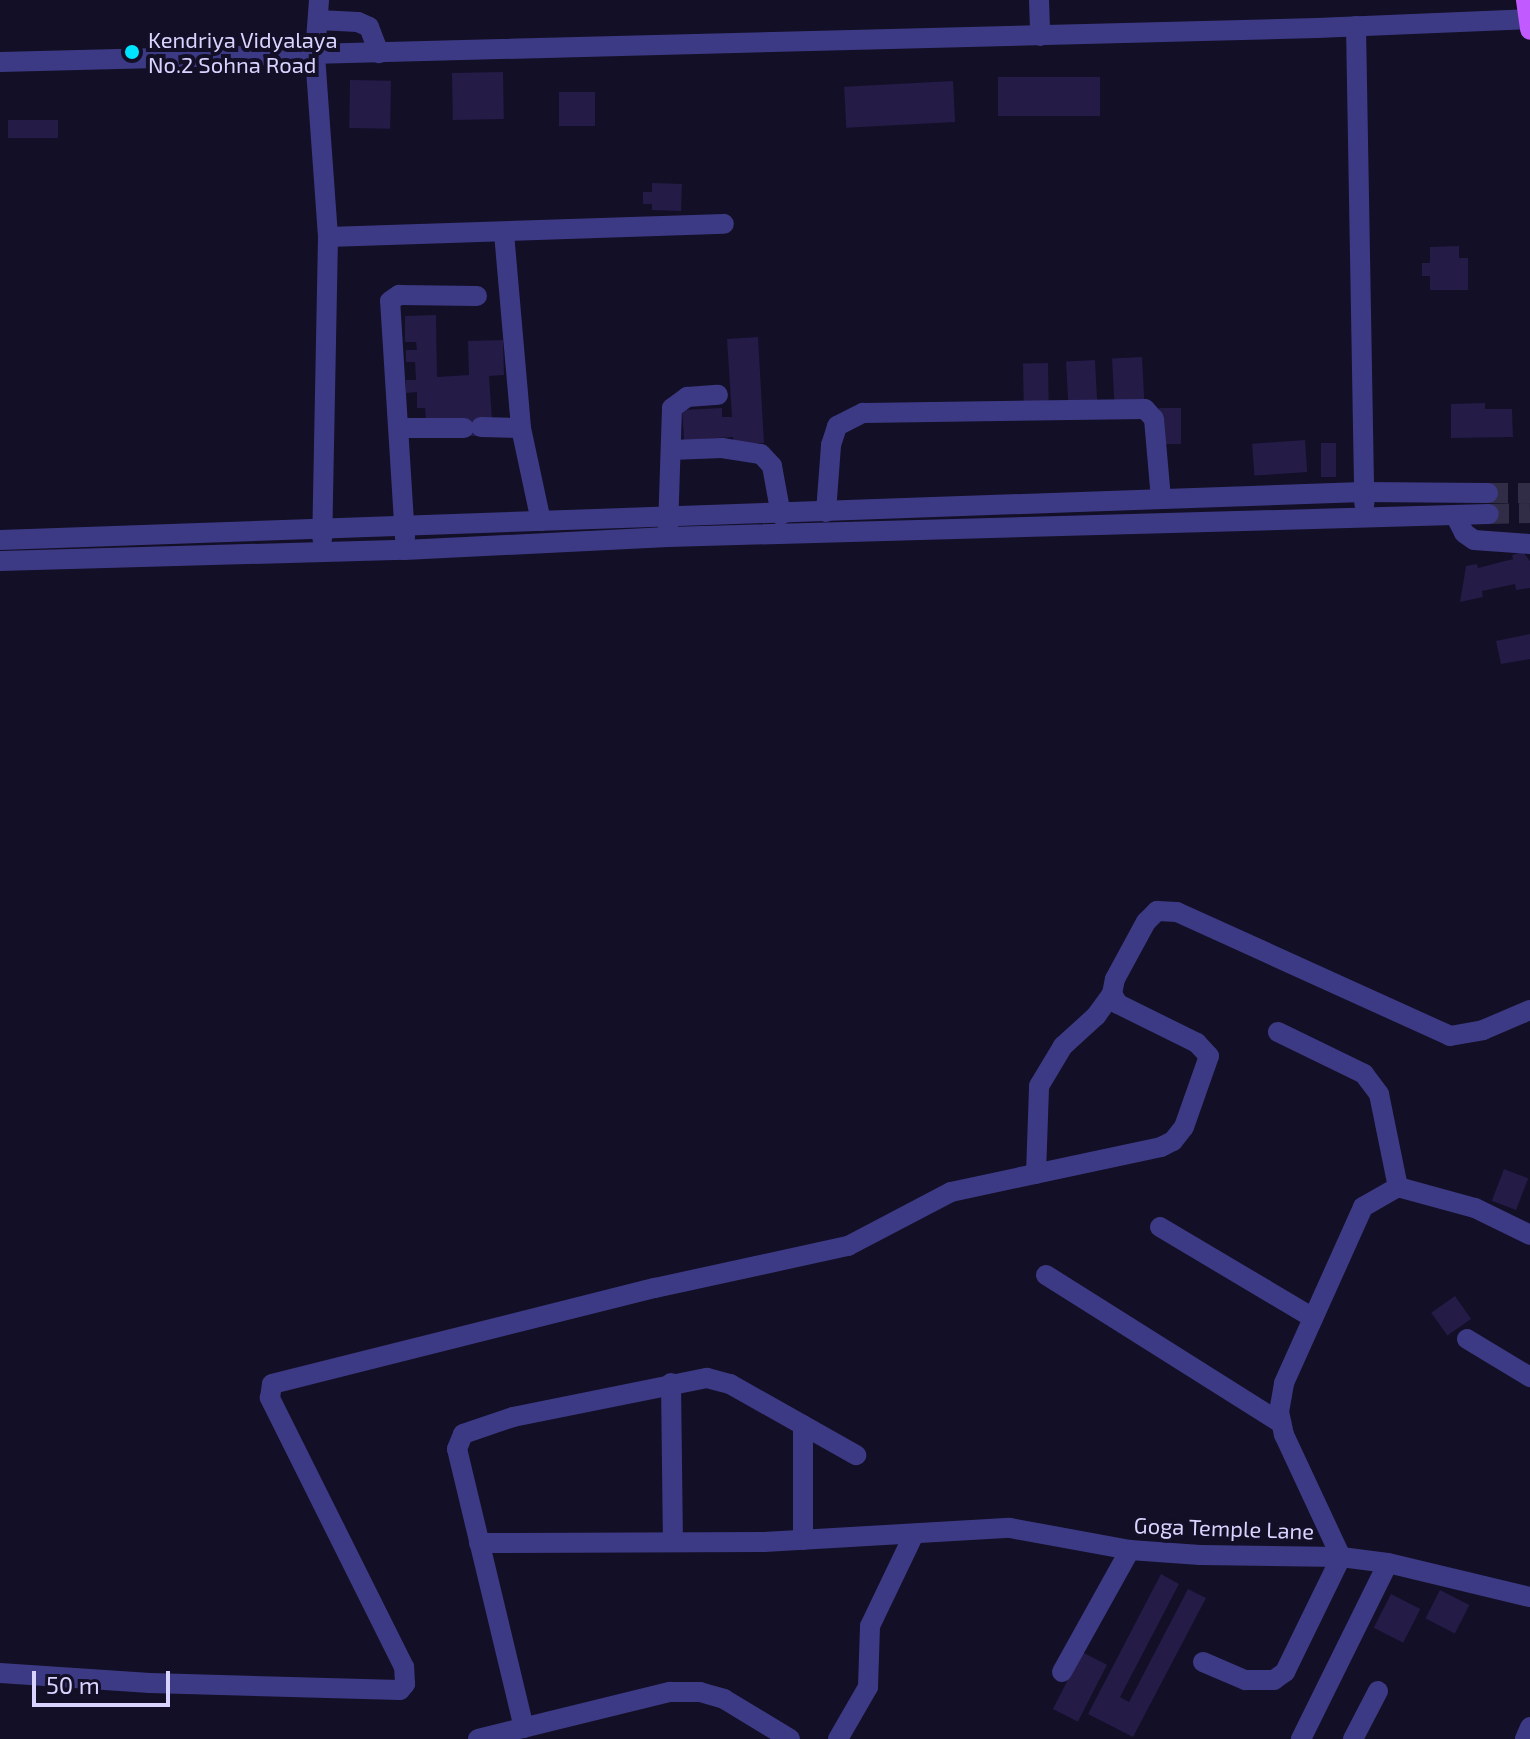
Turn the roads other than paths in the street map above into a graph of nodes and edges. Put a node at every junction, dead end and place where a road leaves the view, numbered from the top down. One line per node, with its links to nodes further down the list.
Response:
1 (1039, 0): 5 (street)
2 (318, 10): 6 (street); 7 (street)
3 (1528, 16): 4 (street)
4 (1356, 26): 5 (street); 17 (street)
5 (1040, 36): 6 (street)
6 (379, 53): 7 (street)
7 (315, 55): 8 (street); 11 (street)
8 (0, 62)
9 (724, 224): 10 (street)
10 (504, 233): 11 (street); 15 (street)
11 (328, 237): 27 (street)
12 (477, 296): 14 (street)
13 (718, 395): 16 (street)
14 (399, 428): 15 (street); 28 (street)
15 (521, 428): 26 (street)
16 (671, 450): 22 (street); 24 (street)
17 (1362, 492): 18 (street); 19 (street); 25 (street)
18 (1488, 493)
19 (1161, 499): 20 (street); 20 (street)
20 (826, 512): 22 (street)
21 (1489, 514): 23 (street)
22 (781, 515): 24 (street)
23 (1455, 515): 25 (street); 31 (street)
24 (668, 516): 26 (street); 29 (street)
25 (1365, 516): 29 (street)
26 (541, 521): 28 (street)
27 (321, 526): 28 (street); 30 (street); 32 (street)
28 (405, 526): 33 (street)
29 (668, 537): 33 (street)
30 (0, 540)
31 (1530, 544)
32 (323, 550): 33 (street); 34 (street)
33 (404, 550)
34 (0, 561)
35 (1112, 994): 36 (street); 38 (street); 38 (street)
36 (1530, 1010)
37 (1278, 1032): 39 (street)
38 (1036, 1174): 60 (street)
39 (1398, 1187): 41 (street); 43 (street)
40 (1160, 1227): 43 (street)
41 (1530, 1235)
42 (1046, 1275): 47 (street)
43 (1313, 1318): 47 (street)
44 (1467, 1339): 45 (street)
45 (1530, 1377)
46 (671, 1383): 48 (street); 52 (street); 53 (street)
47 (1281, 1423): 55 (street)
48 (803, 1425): 49 (street); 51 (street)
49 (856, 1455)
50 (914, 1534): 51 (street, Goga Temple Lane); 54 (street, Goga Temple Lane); 66 (street)
51 (803, 1540): 52 (street, Goga Temple Lane)
52 (673, 1542): 53 (street, Goga Temple Lane)
53 (479, 1543): 63 (street)
54 (1130, 1550): 55 (street, Goga Temple Lane); 59 (street)
55 (1341, 1557): 56 (street, Goga Temple Lane); 58 (street)
56 (1388, 1563): 57 (street, Goga Temple Lane); 67 (street)
57 (1530, 1597)
58 (1203, 1662)
59 (1062, 1672)
60 (0, 1673)
61 (1378, 1691): 68 (street)
62 (1530, 1727): 69 (street)
63 (524, 1728): 64 (street); 65 (street)
64 (478, 1739)
65 (790, 1739)
66 (838, 1739)
67 (1301, 1739)
68 (1353, 1739)
69 (1525, 1739)

